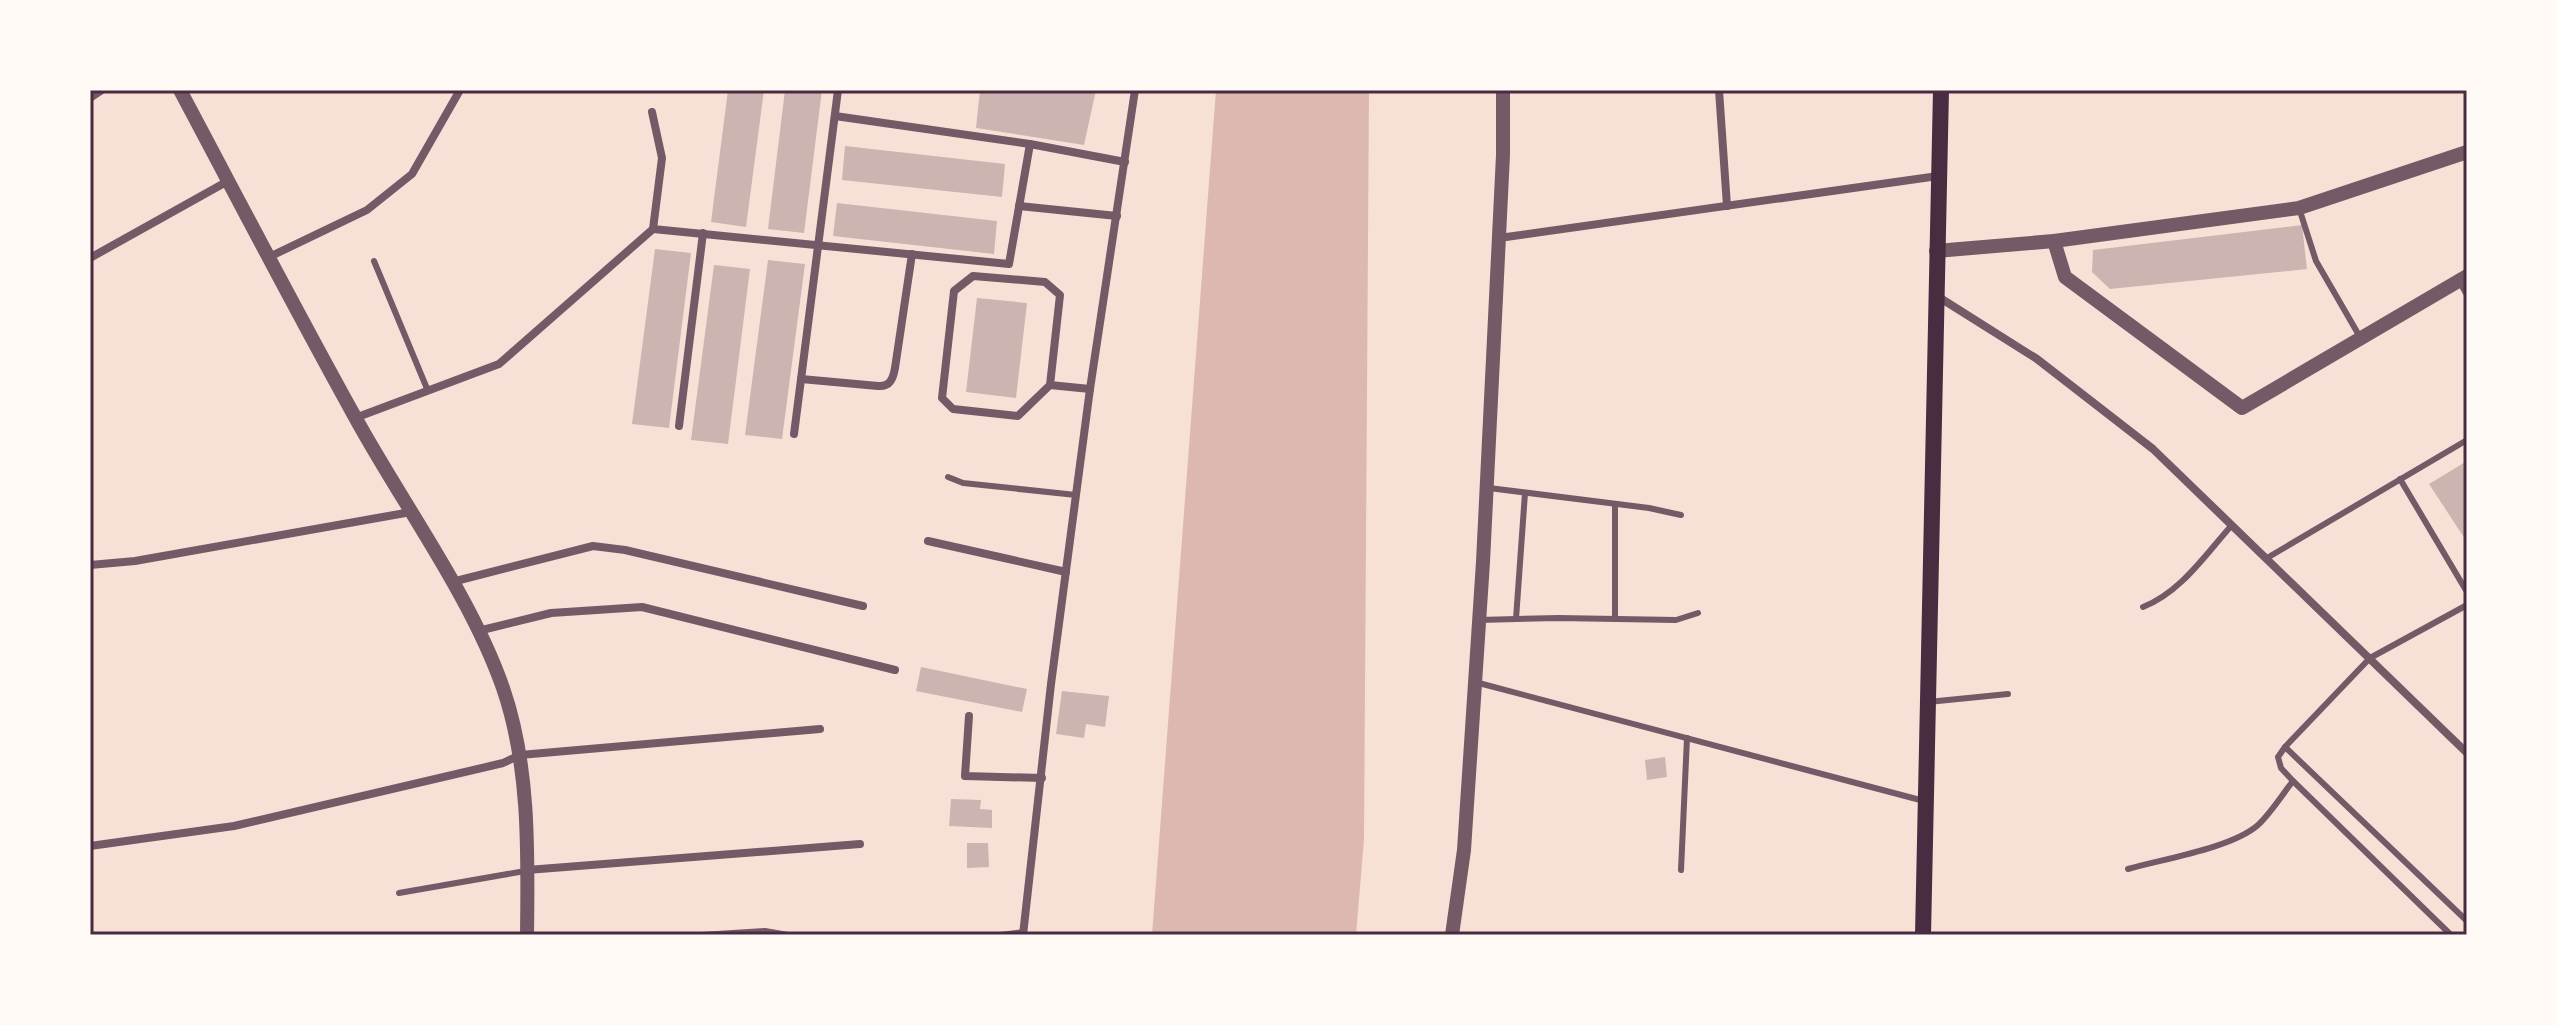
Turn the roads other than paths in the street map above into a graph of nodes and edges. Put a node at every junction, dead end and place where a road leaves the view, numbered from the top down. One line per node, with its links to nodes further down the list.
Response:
1 (102, 90): 9 (street)
2 (180, 90): 16 (street)
3 (460, 90): 28 (street)
4 (838, 90): 11 (street)
5 (1135, 90): 14 (street)
6 (1503, 90): 23 (street)
7 (1719, 90): 18 (street)
8 (1941, 90): 15 (main road)
9 (90, 98)
10 (652, 112): 21 (street)
11 (835, 116): 12 (street); 25 (street)
12 (1030, 144): 14 (street); 17 (street)
13 (2467, 152): 19 (street)
14 (1125, 162): 20 (street)
15 (1938, 176): 18 (street); 26 (main road)
16 (228, 181): 28 (street); 29 (street)
17 (1019, 206): 20 (street); 27 (street)
18 (1727, 206): 23 (street)
19 (2299, 208): 24 (street); 34 (lane)
20 (1117, 216): 37 (street)
21 (653, 229): 22 (street); 38 (street)
22 (703, 233): 25 (street); 40 (street)
23 (1499, 238): 45 (street)
24 (2054, 241): 26 (street); 34 (street)
25 (818, 244): 27 (street); 35 (street)
26 (1936, 251): 32 (main road)
27 (912, 254): 35 (street)
28 (269, 257): 39 (street)
29 (90, 258)
30 (374, 261): 38 (lane)
31 (2463, 278): 33 (lane); 34 (street)
32 (1936, 295): 51 (street); 70 (main road)
33 (2467, 295)
34 (2360, 337)
35 (801, 379): 41 (street)
36 (1050, 385): 36 (street); 37 (street)
37 (1090, 389): 47 (street)
38 (428, 391): 39 (street)
39 (355, 418): 49 (street)
40 (679, 426)
41 (794, 434)
42 (2467, 440): 44 (lane)
43 (948, 477): 47 (lane)
44 (2400, 479): 53 (lane); 57 (lane)
45 (1486, 488): 46 (lane); 64 (street)
46 (1525, 493): 48 (lane); 62 (lane)
47 (1076, 495): 55 (street)
48 (1615, 504): 50 (lane); 63 (lane)
49 (411, 512): 54 (street); 56 (street)
50 (1681, 515)
51 (2232, 525): 53 (street); 60 (lane)
52 (928, 541): 55 (street)
53 (2267, 558): 66 (street)
54 (90, 565)
55 (1066, 572): 77 (street)
56 (451, 583): 59 (street); 65 (street)
57 (2467, 592)
58 (2467, 605): 66 (lane)
59 (863, 606)
60 (2143, 607)
61 (1698, 613): 63 (lane)
62 (1516, 619): 63 (lane); 64 (lane)
63 (1615, 619)
64 (1479, 620): 68 (street)
65 (478, 632): 67 (street); 76 (street)
66 (2370, 658): 74 (lane); 75 (street)
67 (895, 670)
68 (1475, 682): 73 (lane); 92 (street)
69 (2008, 694): 70 (lane)
70 (1928, 702): 79 (main road)
71 (969, 716): 77 (street)
72 (820, 729): 76 (street)
73 (1687, 738): 79 (lane); 84 (lane)
74 (2285, 747): 78 (lane); 86 (lane)
75 (2467, 753)
76 (520, 755): 81 (street); 83 (street)
77 (1042, 778): 87 (street)
78 (2293, 781): 82 (lane); 94 (lane)
79 (1926, 801): 93 (main road)
80 (860, 844): 83 (street)
81 (90, 846)
82 (2128, 869)
83 (527, 870): 85 (lane); 88 (street)
84 (1681, 870)
85 (399, 893)
86 (2467, 921)
87 (1023, 934): 91 (lane)
88 (527, 935)
89 (701, 935): 90 (lane)
90 (788, 935)
91 (1000, 935)
92 (1452, 935)
93 (1923, 935)
94 (2451, 935)

